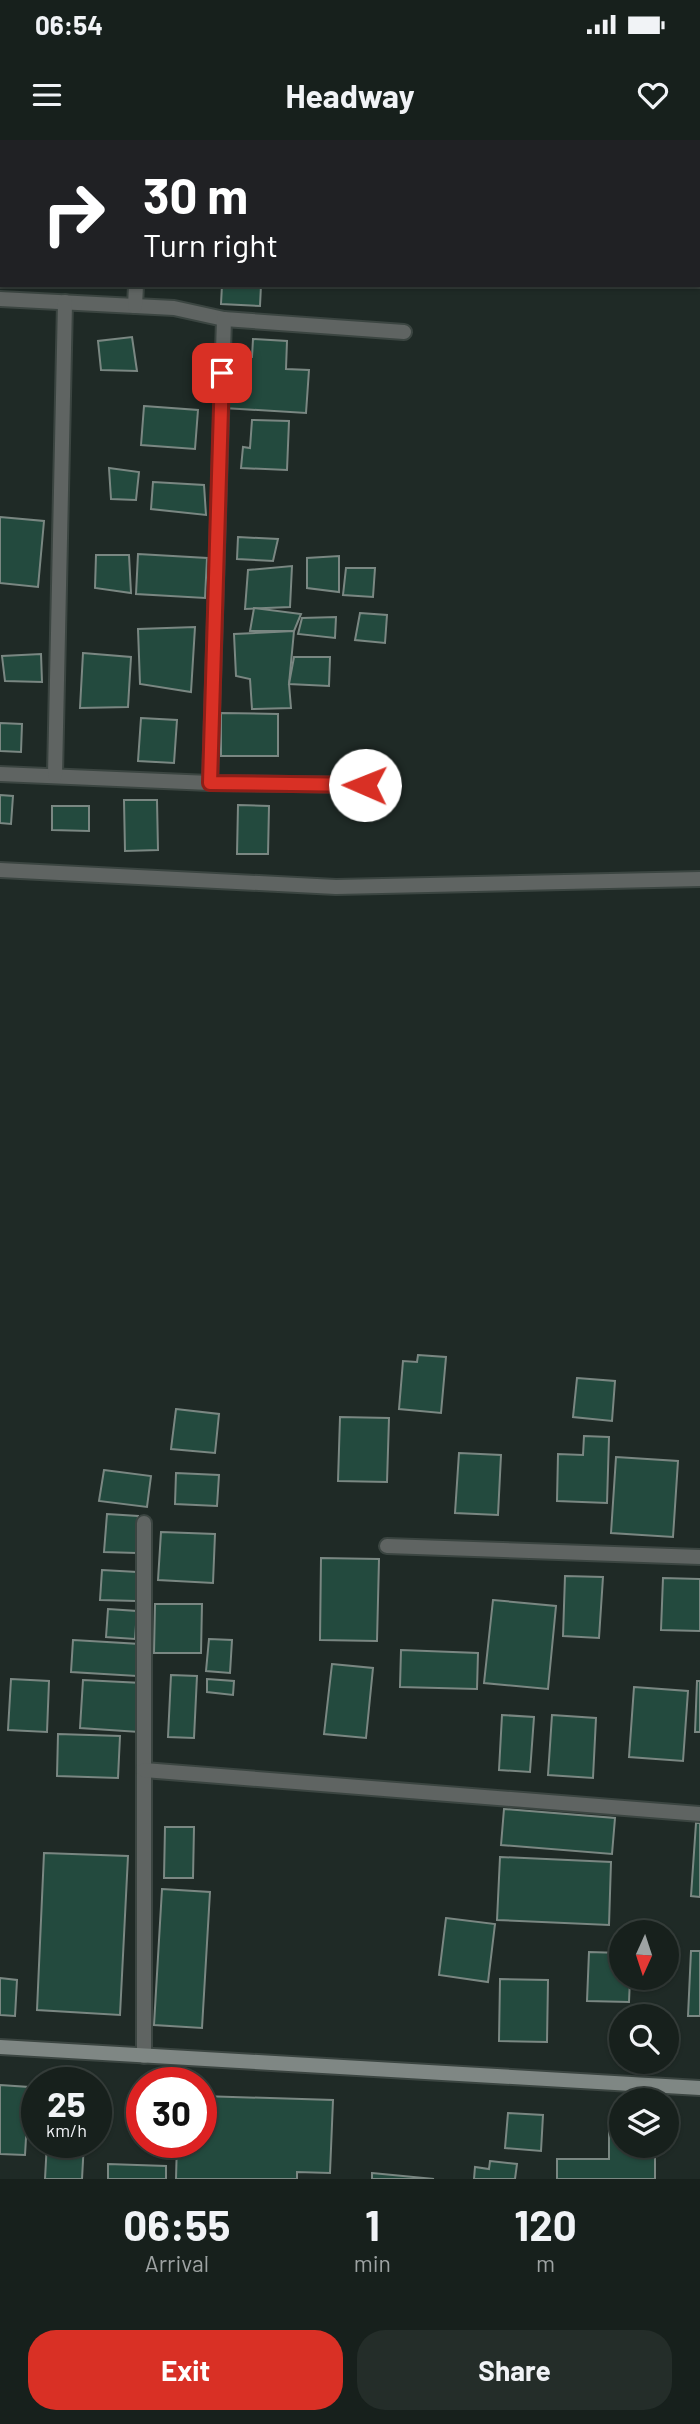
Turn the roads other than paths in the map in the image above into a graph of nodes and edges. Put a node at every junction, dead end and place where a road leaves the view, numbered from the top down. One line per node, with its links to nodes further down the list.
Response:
1 (136, 287): 4 (street)
2 (0, 299): 3 (street)
3 (65, 302): 4 (street); 8 (street)
4 (135, 306): 5 (street)
5 (224, 319): 6 (street); 9 (street)
6 (404, 332)
7 (0, 774): 8 (street)
8 (55, 775): 9 (street)
9 (210, 783): 10 (street)
10 (365, 785)
11 (0, 870): 12 (street)
12 (700, 879)
13 (144, 1523): 16 (street)
14 (387, 1546): 15 (street)
15 (700, 1557)
16 (144, 1770): 17 (street); 19 (street)
17 (700, 1814)
18 (0, 2047): 19 (street)
19 (144, 2056): 20 (street)
20 (700, 2088)

